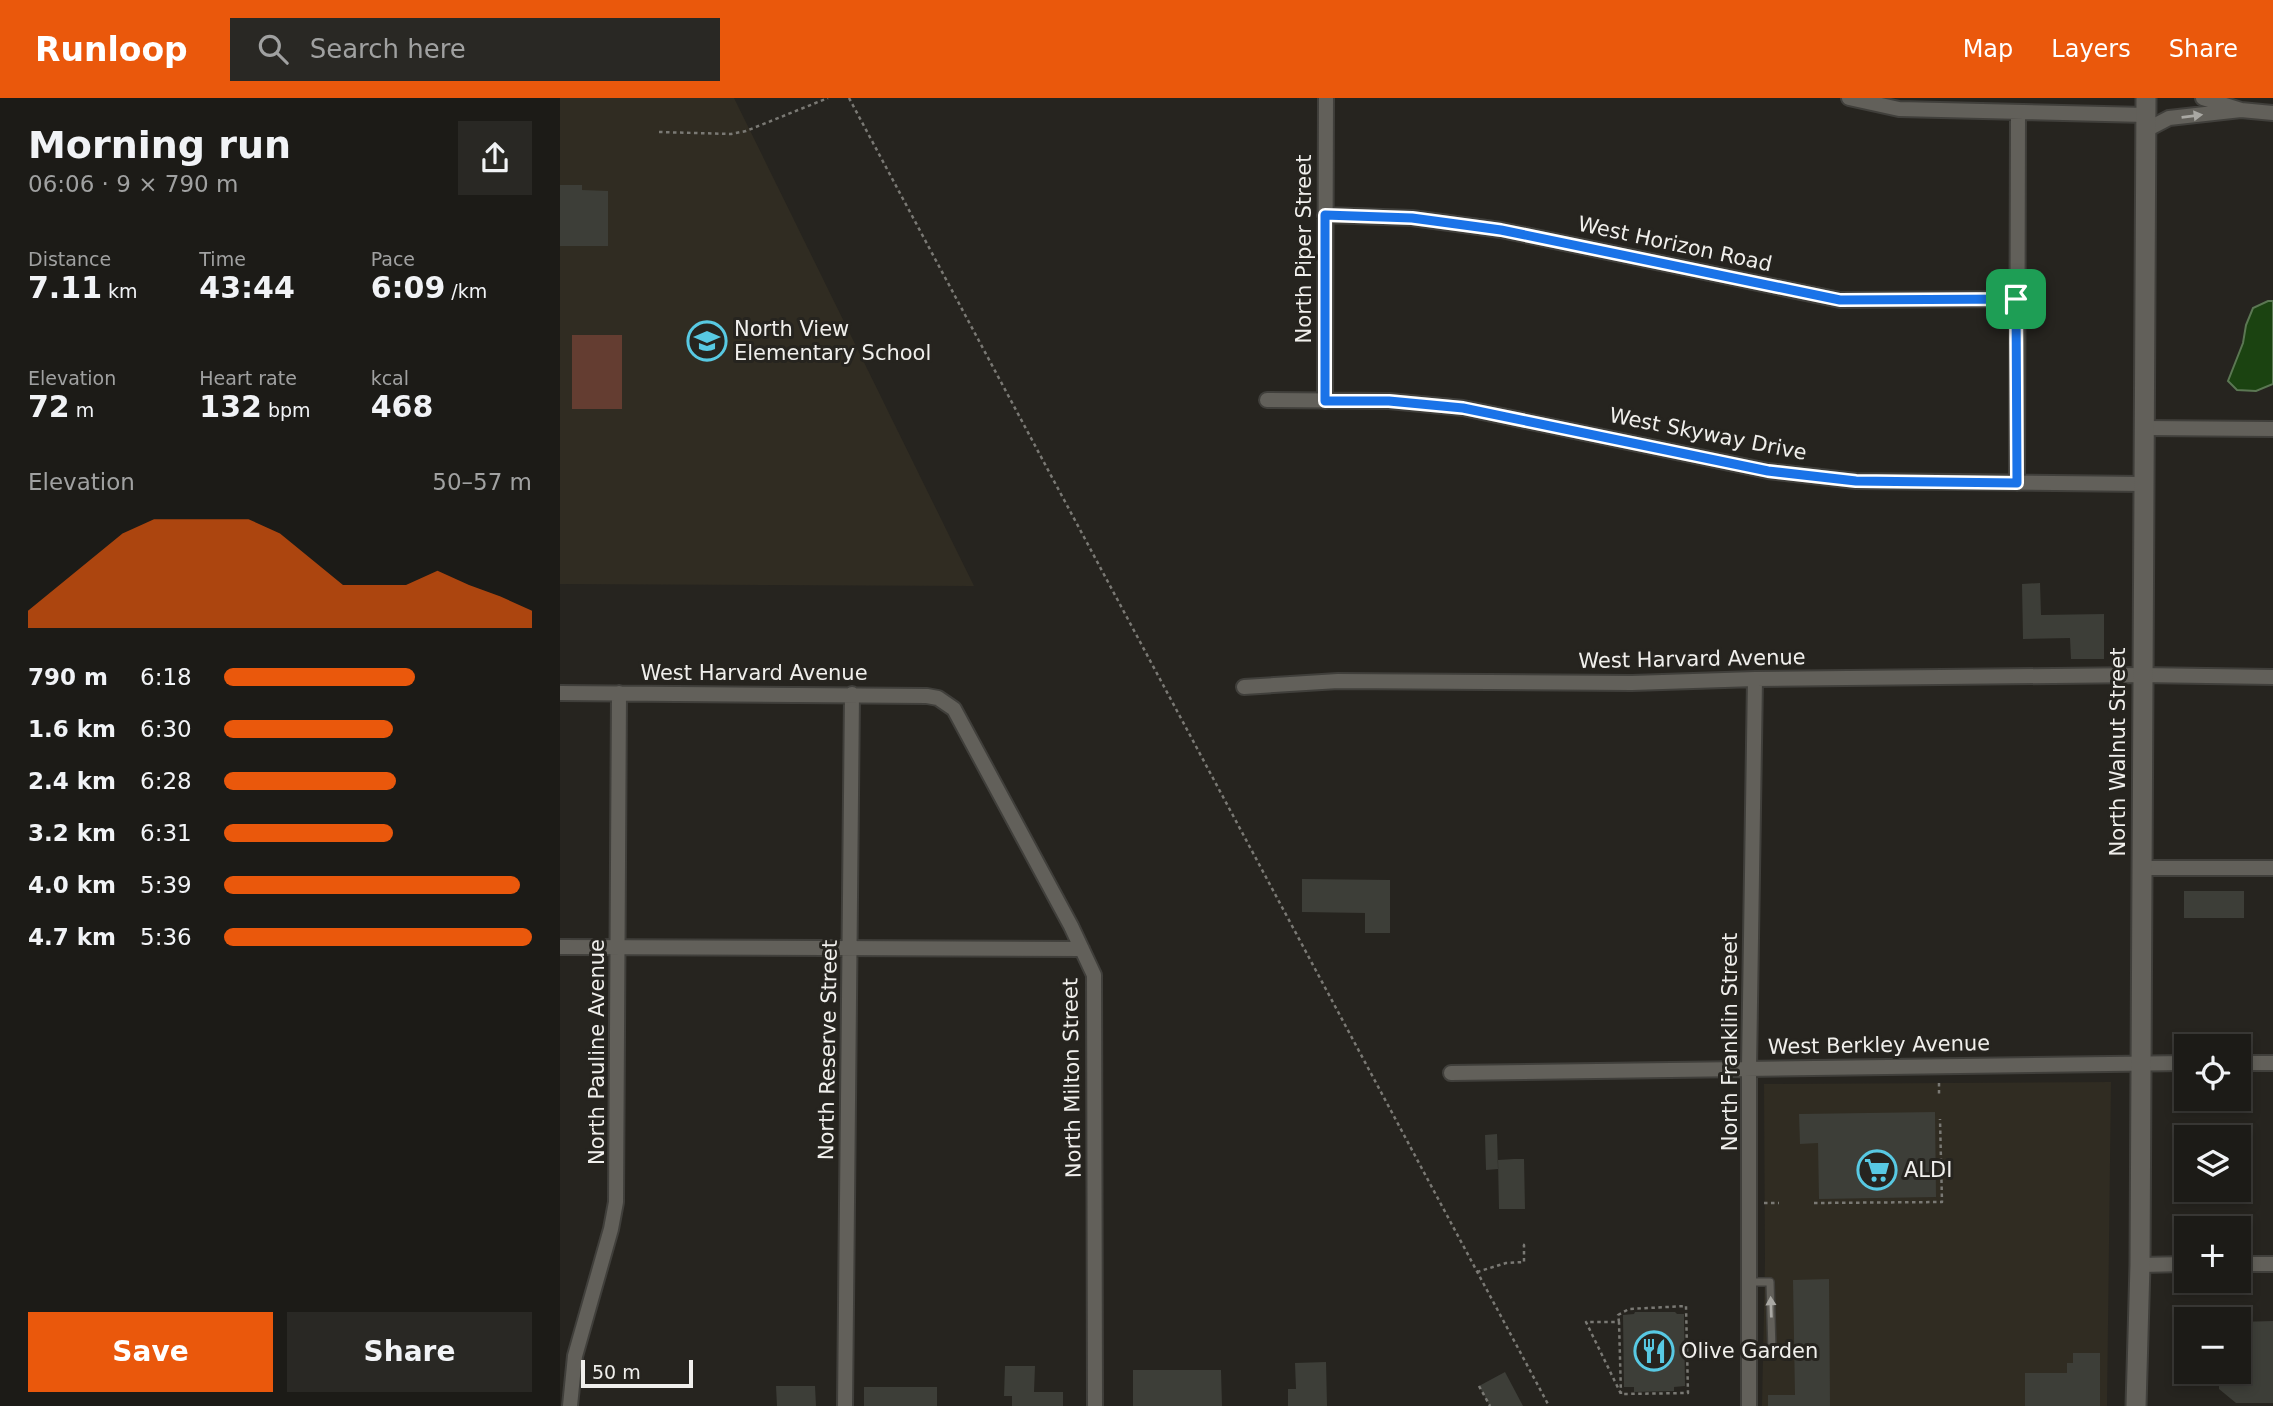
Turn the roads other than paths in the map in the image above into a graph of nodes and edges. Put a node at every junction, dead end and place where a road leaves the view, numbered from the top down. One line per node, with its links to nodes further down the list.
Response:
1 (1326, 98): 8 (street, North Piper Street)
2 (1849, 98): 5 (street)
3 (2203, 98): 4 (street)
4 (2241, 110): 6 (street); 7 (street, one-way to 4)
5 (2018, 113): 7 (street); 9 (street)
6 (2273, 113)
7 (2146, 114): 12 (main road, North Walnut Street)
8 (1325, 215): 9 (street, West Horizon Road); 11 (street, North Piper Street)
9 (2016, 299): 14 (street)
10 (1267, 400): 11 (street, West Skyway Drive)
11 (1325, 401): 14 (street, West Skyway Drive)
12 (2143, 428): 13 (street); 15 (main road, North Walnut Street)
13 (2273, 429)
14 (2017, 483): 15 (street, West Skyway Drive)
15 (2143, 484): 16 (main road, North Walnut Street)
16 (2141, 675): 17 (street, West Harvard Avenue); 18 (street, West Harvard Avenue); 24 (main road, North Walnut Street)
17 (2273, 677)
18 (1755, 679): 19 (street, West Harvard Avenue); 34 (street, North Franklin Street)
19 (1244, 687)
20 (560, 693): 21 (street, West Harvard Avenue)
21 (619, 693): 22 (street, West Harvard Avenue); 27 (street, North Pauline Avenue)
22 (852, 694): 23 (street, West Harvard Avenue); 28 (street, North Reserve Street)
23 (946, 703): 29 (street, North Milton Street)
24 (2140, 868): 25 (street); 30 (main road, North Walnut Street)
25 (2273, 868)
26 (560, 947): 27 (street)
27 (618, 947): 28 (street); 42 (street, North Pauline Avenue)
28 (851, 947): 29 (street); 43 (street, North Reserve Street)
29 (1082, 948): 44 (street, North Milton Street)
30 (2140, 1062): 31 (street, West Berkley Avenue); 34 (street, West Berkley Avenue); 39 (main road, North Walnut Street)
31 (2174, 1062)
32 (2251, 1063): 33 (street)
33 (2273, 1063)
34 (1749, 1068): 35 (street, West Berkley Avenue); 40 (street, North Franklin Street)
35 (1451, 1073)
36 (2174, 1264): 39 (street)
37 (2251, 1264): 38 (street)
38 (2273, 1264)
39 (2140, 1265): 46 (main road, North Walnut Street)
40 (1750, 1282): 41 (lane, one-way to 40); 45 (street, North Franklin Street)
41 (1772, 1351)
42 (570, 1406)
43 (845, 1406)
44 (1095, 1406)
45 (1749, 1406)
46 (2136, 1406)

